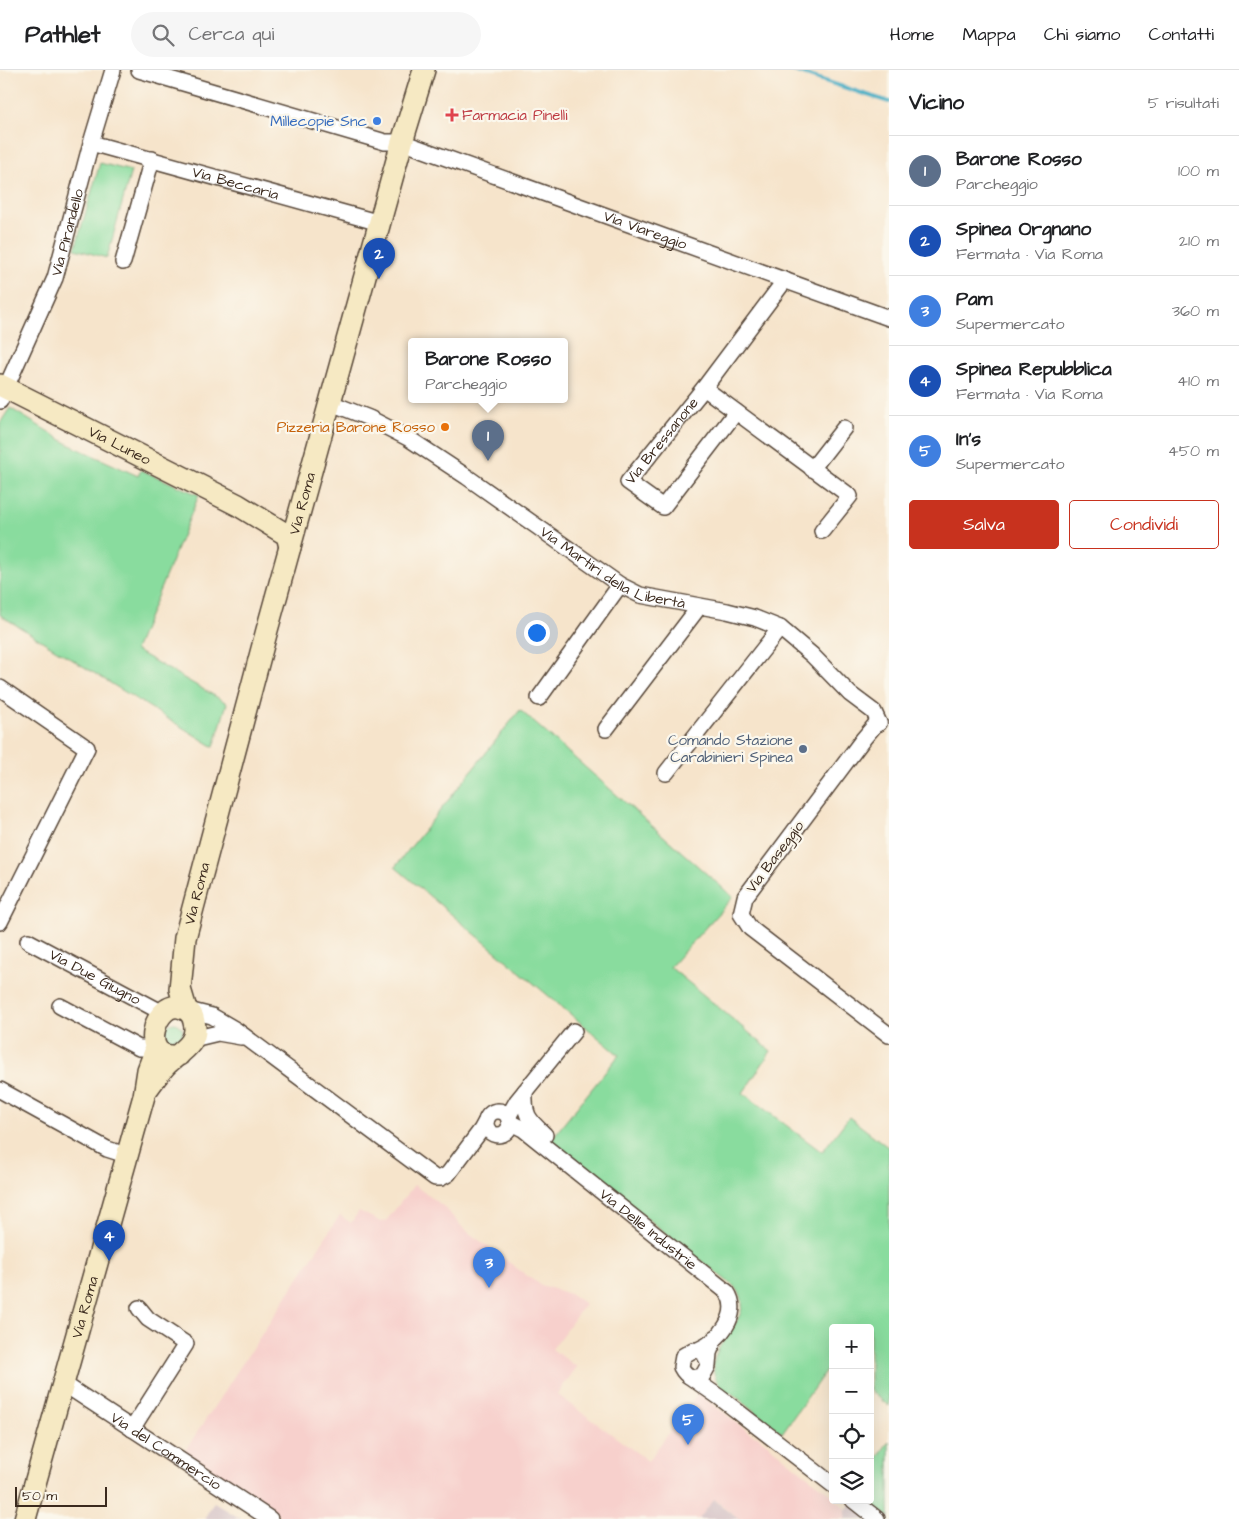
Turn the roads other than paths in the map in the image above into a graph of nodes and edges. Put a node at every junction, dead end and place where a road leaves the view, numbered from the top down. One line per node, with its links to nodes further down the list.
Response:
1 (113, 70): 6 (street, Via Pirandello)
2 (139, 70): 4 (street, Via Viareggio)
3 (422, 71): 5 (street, Via Roma)
4 (161, 73): 5 (street, Via Viareggio)
5 (402, 142): 8 (street, Via Roma); 10 (street, Via Viareggio)
6 (90, 143): 7 (street, Via Beccaria); 13 (street, Via Pirandello)
7 (152, 160): 8 (street, Via Beccaria); 9 (street)
8 (380, 223): 14 (street, Via Roma)
9 (123, 262)
10 (785, 280): 11 (street, Via Viareggio); 12 (street, Via Bressanone)
11 (889, 318)
12 (704, 388): 15 (street, Via Bressanone); 15 (street, Via Bressanone)
13 (2, 391): 18 (street, Via Luneo)
14 (331, 403): 19 (street, Via Roma); 22 (street, Via Martiri della Libertà)
15 (736, 412): 17 (street, Via Bressanone)
16 (844, 428): 17 (street)
17 (812, 469): 20 (street, Via Bressanone)
18 (238, 505): 19 (street, Via Luneo); 21 (street, Via Luneo)
19 (297, 522): 21 (street, Via Roma)
20 (822, 531)
21 (290, 548): 33 (street, Via Roma)
22 (620, 585): 23 (street, Via Martiri della Libertà); 26 (street)
23 (699, 606): 24 (street, Via Martiri della Libertà); 28 (street)
24 (780, 628): 27 (street, Via Martiri della Libertà); 29 (street)
25 (0, 688): 30 (street)
26 (539, 698)
27 (884, 722): 36 (street, Via Baseggio)
28 (606, 729)
29 (666, 773)
30 (0, 922)
31 (28, 941): 33 (street, Via Due Giugno)
32 (60, 1006): 39 (street)
33 (176, 1011): 34 (street); 37 (street, Via Roma); 39 (street, Via Roma)
34 (212, 1016): 37 (street); 38 (street)
35 (574, 1031): 43 (street)
36 (889, 1035)
37 (202, 1037): 38 (street); 40 (street, Via Roma)
38 (250, 1040): 45 (street)
39 (156, 1047): 40 (street); 42 (street, Via Roma)
40 (179, 1055): 42 (street, Via Roma)
41 (0, 1090): 46 (street)
42 (144, 1096): 46 (street, Via Roma)
43 (521, 1096): 44 (street); 47 (street)
44 (503, 1123): 45 (street, Via Delle Industrie); 45 (street); 47 (street, Via Delle Industrie)
45 (473, 1141)
46 (126, 1155): 51 (street, Via Roma)
47 (560, 1158): 49 (street, Via Delle Industrie)
48 (140, 1308): 53 (street)
49 (705, 1359): 50 (street); 50 (street); 52 (street)
50 (689, 1376): 52 (street)
51 (64, 1384): 53 (street, Via del Commercio); 56 (street, Via Roma)
52 (719, 1397): 54 (street)
53 (132, 1428): 57 (street, Via del Commercio)
54 (829, 1482)
55 (858, 1504): 58 (street)
56 (25, 1519)
57 (270, 1519)
58 (878, 1519)

